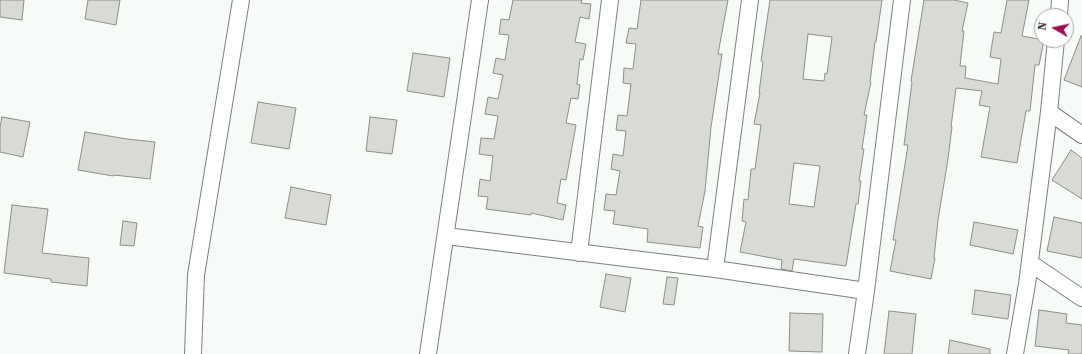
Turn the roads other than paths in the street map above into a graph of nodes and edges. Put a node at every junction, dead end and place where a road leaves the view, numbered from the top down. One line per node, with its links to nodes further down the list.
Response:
1 (241, 0): 15 (street)
2 (480, 0): 9 (street)
3 (610, 0): 10 (street)
4 (750, 0): 12 (street)
5 (902, 0): 13 (street)
6 (1055, 48): 7 (street)
7 (1049, 112): 8 (street); 11 (street)
8 (1082, 135)
9 (446, 236): 10 (street); 16 (street)
10 (579, 253): 12 (street)
11 (1030, 263): 14 (street); 18 (street)
12 (715, 269): 13 (street)
13 (866, 291): 17 (street)
14 (1082, 298)
15 (193, 354)
16 (428, 354)
17 (857, 354)
18 (1015, 354)

